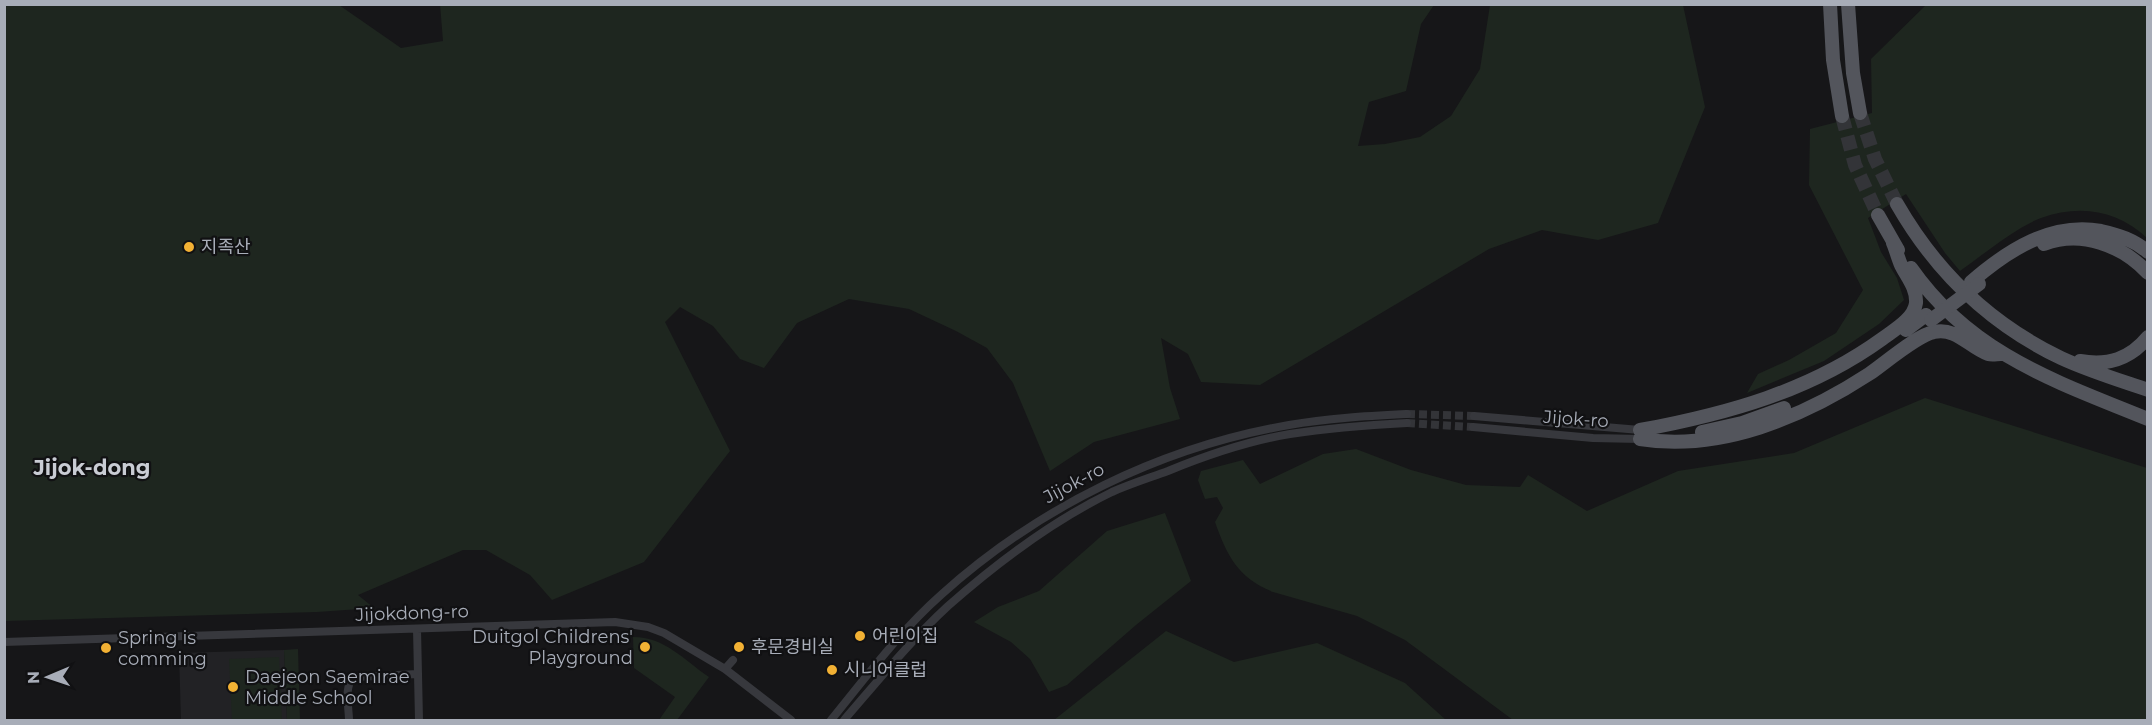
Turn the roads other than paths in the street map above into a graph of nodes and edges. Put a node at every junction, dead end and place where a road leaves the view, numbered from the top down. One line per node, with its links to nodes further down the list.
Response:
1 (1830, 4): 4 (main road)
2 (1848, 4): 3 (main road)
3 (1860, 113)
4 (1842, 116)
5 (1897, 204): 13 (main road)
6 (1878, 215): 7 (main road)
7 (1893, 243): 12 (main road); 18 (main road)
8 (2148, 252): 10 (main road)
9 (2148, 273): 10 (main road)
10 (1975, 283): 18 (main road)
11 (2148, 337): 13 (main road)
12 (2001, 354): 16 (main road); 18 (main road)
13 (2060, 358): 14 (main road)
14 (2148, 390)
15 (1474, 416): 18 (street, Jijok-ro)
16 (2148, 419)
17 (1473, 427): 18 (street, Jijok-ro)
18 (1640, 434)
19 (417, 629): 20 (street, Jijokdong-ro); 22 (street, Jijokdong-ro); 23 (street)
20 (4, 642)
21 (733, 660): 22 (street)
22 (725, 669): 26 (street, Jijokdong-ro)
23 (418, 674): 24 (street); 25 (street)
24 (349, 720)
25 (420, 720)
26 (791, 720)
27 (831, 720): 28 (street, Jijok-ro)
28 (844, 720)

